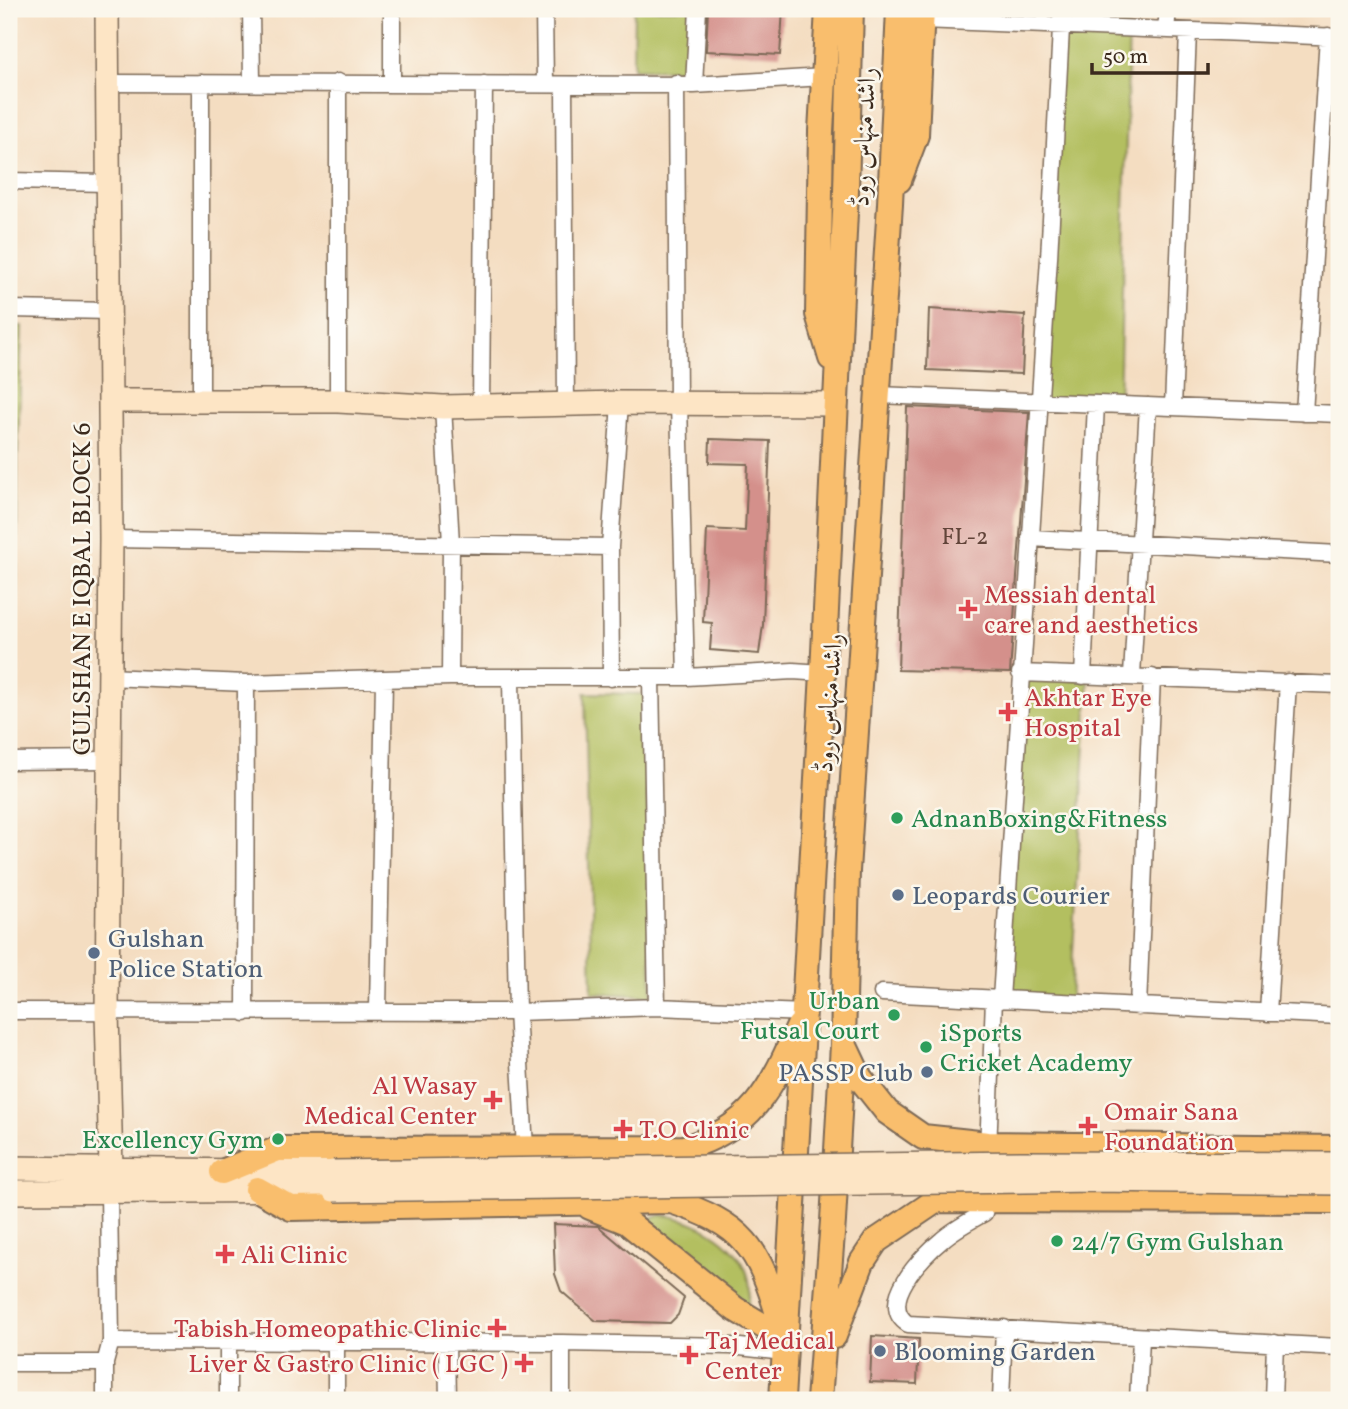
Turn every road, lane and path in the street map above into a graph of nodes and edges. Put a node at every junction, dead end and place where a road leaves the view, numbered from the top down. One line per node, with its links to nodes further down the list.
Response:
1 (107, 9): 18 (main road, GULSHAN E IQBAL BLOCK 6)
2 (251, 9): 16 (street)
3 (392, 9): 20 (street)
4 (544, 9): 21 (street)
5 (698, 9): 25 (street)
6 (828, 9): 15 (main road)
7 (1062, 9): 11 (street)
8 (1168, 9): 12 (street)
9 (910, 16): 11 (street); 31 (main road, راشد منہاس روڈ)
10 (850, 17): 30 (main road, راشد منہاس روڈ)
11 (1062, 26): 12 (street); 36 (street)
12 (1166, 30): 13 (street)
13 (1188, 32): 14 (street); 43 (street)
14 (1334, 37): 44 (street)
15 (824, 77): 25 (street); 30 (main road)
16 (251, 82): 17 (street); 19 (street)
17 (338, 82): 20 (street); 34 (street)
18 (107, 83): 19 (street); 27 (main road, GULSHAN E IQBAL BLOCK 6)
19 (201, 83): 32 (street)
20 (392, 83): 23 (street)
21 (545, 83): 23 (street); 24 (street)
22 (676, 83): 24 (street); 25 (street); 37 (street)
23 (484, 84): 42 (street)
24 (564, 85): 39 (street)
25 (694, 85)
26 (9, 181): 27 (street)
27 (107, 183): 29 (main road, GULSHAN E IQBAL BLOCK 6)
28 (9, 309): 29 (street)
29 (111, 311): 33 (main road, GULSHAN E IQBAL BLOCK 6)
30 (836, 391): 37 (main road); 53 (main road, راشد منہاس روڈ)
31 (878, 396): 36 (street); 82 (main road, راشد منہاس روڈ)
32 (201, 400): 33 (main road); 34 (main road)
33 (110, 401): 47 (main road, GULSHAN E IQBAL BLOCK 6)
34 (338, 401): 41 (main road)
35 (620, 402): 37 (main road); 39 (main road); 51 (street)
36 (1039, 402): 38 (street); 46 (street)
37 (678, 403): 59 (street)
38 (1096, 404): 40 (street); 48 (street)
39 (566, 406): 42 (main road)
40 (1148, 406): 43 (street); 50 (street)
41 (443, 407): 42 (main road); 49 (street)
42 (481, 407)
43 (1173, 407): 44 (street)
44 (1304, 413): 45 (street)
45 (1339, 414)
46 (1030, 538): 48 (street); 54 (street)
47 (111, 539): 49 (street); 57 (main road, GULSHAN E IQBAL BLOCK 6)
48 (1090, 541): 50 (street); 56 (street)
49 (451, 543): 51 (street); 58 (street)
50 (1140, 543): 52 (street); 55 (street)
51 (610, 547): 61 (street)
52 (1339, 554)
53 (823, 673): 59 (street); 79 (main road, راشد منہاس روڈ)
54 (1020, 673): 56 (street); 71 (street)
55 (1132, 675): 56 (street); 60 (street)
56 (1083, 676)
57 (108, 677): 66 (street); 68 (main road, GULSHAN E IQBAL BLOCK 6)
58 (450, 677): 63 (street); 64 (street)
59 (685, 677): 62 (street)
60 (1152, 677): 65 (street); 73 (street)
61 (611, 678): 62 (street); 63 (street)
62 (651, 678): 72 (street)
63 (511, 679): 77 (street)
64 (384, 680): 66 (street); 74 (street)
65 (1288, 682): 67 (street); 80 (street)
66 (246, 683): 78 (street)
67 (1339, 685)
68 (107, 760): 69 (street); 76 (main road, GULSHAN E IQBAL BLOCK 6)
69 (9, 761)
70 (882, 993): 71 (street)
71 (998, 999): 73 (street); 83 (street)
72 (657, 1007): 77 (street); 79 (street)
73 (1138, 1007): 80 (street)
74 (378, 1010): 77 (street); 78 (street)
75 (9, 1011): 76 (street)
76 (107, 1012): 78 (street); 89 (main road, GULSHAN E IQBAL BLOCK 6)
77 (517, 1012): 84 (street)
78 (245, 1013)
79 (805, 1013): 84 (main road); 105 (main road, راشد منہاس روڈ)
80 (1268, 1013): 81 (street)
81 (1339, 1016)
82 (843, 1044): 83 (main road); 109 (main road, راشد منہاس روڈ)
83 (988, 1144): 85 (main road); 94 (street)
84 (525, 1148): 88 (main road)
85 (1339, 1148)
86 (1339, 1164): 90 (main road, bridge)
87 (9, 1168): 89 (main road)
88 (222, 1171): 89 (main road); 90 (main road)
89 (110, 1180): 92 (main road); 93 (main road); 99 (street)
90 (334, 1181): 91 (main road, bridge); 92 (main road)
91 (1339, 1183)
92 (257, 1189): 96 (main road)
93 (9, 1192)
94 (988, 1201): 95 (main road); 97 (street); 109 (main road)
95 (1339, 1201)
96 (576, 1202): 105 (main road); 105 (main road)
97 (1004, 1328): 98 (street); 117 (street)
98 (1141, 1338): 103 (street); 118 (street)
99 (111, 1341): 100 (street); 108 (street)
100 (228, 1341): 101 (street); 111 (street)
101 (336, 1341): 104 (street); 112 (street)
102 (562, 1343): 104 (street); 105 (street); 114 (street)
103 (1275, 1343): 106 (street); 119 (street)
104 (447, 1344): 113 (street)
105 (785, 1345): 115 (main road, راشد منہاس روڈ)
106 (1339, 1348)
107 (9, 1363): 108 (street)
108 (105, 1363): 110 (street)
109 (822, 1371): 116 (main road, راشد منہاس روڈ)
110 (105, 1400)
111 (228, 1400)
112 (336, 1400)
113 (448, 1400)
114 (562, 1400)
115 (782, 1400)
116 (819, 1400)
117 (1001, 1400)
118 (1138, 1400)
119 (1273, 1400)

